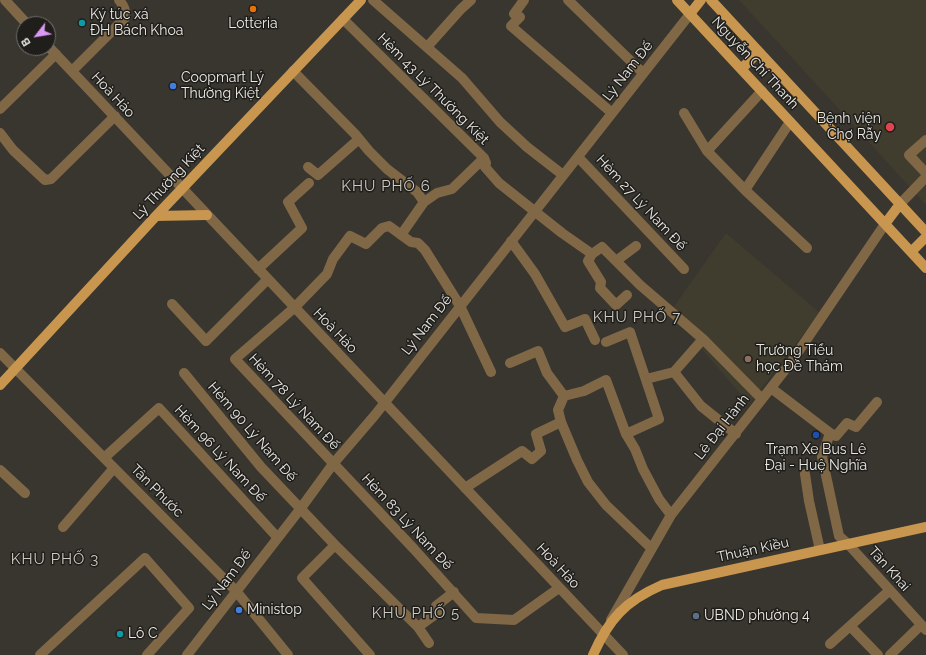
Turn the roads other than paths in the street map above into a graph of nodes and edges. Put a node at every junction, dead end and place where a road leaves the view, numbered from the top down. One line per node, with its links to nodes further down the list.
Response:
1 (4, 0): 12 (street)
2 (119, 0): 19 (street)
3 (361, 0): 13 (main road, Lý Thường Kiệt)
4 (373, 0): 14 (street)
5 (471, 0): 14 (street)
6 (524, 0): 25 (street)
7 (568, 0): 21 (street)
8 (677, 0): 11 (main road, Nguyễn Chí Thanh)
9 (701, 0): 11 (main road)
10 (711, 0): 15 (main road)
11 (690, 14): 18 (main road, Nguyễn Chí Thanh); 21 (street, Lý Nam Đế)
12 (19, 16)
13 (343, 19): 20 (main road, Lý Thường Kiệt); 33 (street, Hẻm 43 Lý Thường Kiệt)
14 (427, 47): 36 (street)
15 (759, 52): 18 (main road); 42 (main road)
16 (56, 54): 19 (street, Hoà Hảo)
17 (54, 56): 23 (street)
18 (741, 69): 22 (main road, Nguyễn Chí Thanh)
19 (72, 71): 26 (street, Hoà Hảo)
20 (294, 71): 29 (street); 39 (main road, Lý Thường Kiệt)
21 (643, 73): 25 (street, Lý Nam Đế)
22 (762, 91): 27 (main road, Nguyễn Chí Thanh); 31 (street)
23 (0, 109)
24 (684, 113): 31 (street)
25 (612, 114): 32 (street, Lý Nam Đế)
26 (115, 116): 28 (street); 39 (street, Hoà Hảo)
27 (790, 122): 40 (street); 46 (main road, Nguyễn Chí Thanh)
28 (0, 133)
29 (359, 139): 34 (street); 41 (street)
30 (926, 140): 35 (street)
31 (707, 151): 40 (street)
32 (578, 157): 36 (street, Lý Nam Đế); 58 (street, Hẻm 27 Lý Nam Đế)
33 (484, 158): 41 (street); 43 (street, Hẻm 43 Lý Thường Kiệt)
34 (308, 167)
35 (926, 173)
36 (563, 175): 43 (street, Lý Nam Đế)
37 (926, 177): 42 (street)
38 (309, 183): 57 (street)
39 (182, 189): 44 (street, Hoà Hảo); 45 (main road, Lý Thường Kiệt)
40 (745, 190): 52 (street)
41 (424, 202): 48 (street)
42 (900, 204): 46 (main road); 47 (main road)
43 (535, 211): 50 (street, Lý Nam Đế); 54 (street, Hẻm 43 Lý Thường Kiệt)
44 (207, 215): 45 (main road); 57 (street, Hoà Hảo)
45 (156, 216): 69 (main road, Lý Thường Kiệt)
46 (885, 224): 53 (main road, Nguyễn Chí Thanh); 75 (street, Lê Đại Hành)
47 (926, 232)
48 (401, 235): 62 (street); 63 (street)
49 (926, 237): 53 (main road)
50 (511, 241): 62 (street, Lý Nam Đế); 65 (street)
51 (636, 246): 55 (street)
52 (807, 248)
53 (911, 252): 56 (main road, Nguyễn Chí Thanh)
54 (592, 254): 55 (street); 60 (street)
55 (616, 260): 64 (street)
56 (926, 268)
57 (258, 269): 59 (street, Hoà Hảo)
58 (684, 269)
59 (268, 279): 61 (street); 63 (street, Hoà Hảo)
60 (627, 295)
61 (172, 304)
62 (460, 306): 70 (street); 78 (street, Lý Nam Đế)
63 (294, 308): 78 (street, Hoà Hảo); 85 (street, Hẻm 78 Lý Nam Đế)
64 (703, 339): 71 (street); 77 (street)
65 (596, 340)
66 (606, 342): 73 (street)
67 (0, 353): 69 (street, Tân Phước)
68 (510, 363): 76 (street)
69 (15, 369): 74 (main road, Lý Thường Kiệt); 84 (street, Tân Phước)
70 (491, 372)
71 (674, 372): 73 (street); 83 (street)
72 (184, 373): 91 (street, Hẻm 90 Lý Nam Đế)
73 (646, 379): 82 (street)
74 (0, 385)
75 (771, 388): 77 (street, Lê Đại Hành); 81 (street)
76 (564, 396): 80 (street); 82 (street)
77 (762, 399): 83 (street, Lê Đại Hành)
78 (384, 402): 85 (street, Lý Nam Đế); 89 (street, Hoà Hảo)
79 (876, 402): 81 (street)
80 (561, 422): 89 (street); 98 (street)
81 (830, 433): 96 (street, Tân Khai)
82 (626, 434): 92 (street)
83 (736, 434): 92 (street, Lê Đại Hành)
84 (104, 458): 86 (street, Tân Phước); 95 (street, Hẻm 96 Lý Nam Đế)
85 (333, 464): 91 (street, Lý Nam Đế); 103 (street, Hẻm 83 Lý Nam Đế)
86 (114, 468): 94 (street); 102 (street, Tân Phước)
87 (0, 470): 90 (street)
88 (805, 474): 99 (street)
89 (465, 488): 100 (street, Hoà Hảo)
90 (25, 494)
91 (301, 508): 95 (street, Lý Nam Đế); 97 (street, Hẻm 90 Lý Nam Đế)
92 (671, 515): 98 (street, Lê Đại Hành)
93 (926, 526): 96 (main road, Thuận Kiều)
94 (63, 527)
95 (277, 537): 102 (street, Lý Nam Đế)
96 (848, 544): 99 (main road, Thuận Kiều); 101 (street, Tân Khai)
97 (335, 546): 105 (street, Hẻm 90 Lý Nam Đế); 114 (street)
98 (651, 548): 107 (street, Lê Đại Hành)
99 (820, 550): 107 (main road, Thuận Kiều)
100 (559, 588): 103 (street, Hẻm 83 Lý Nam Đế); 107 (street, Hoà Hảo)
101 (890, 590): 104 (street); 106 (street, Tân Khai)
102 (236, 591): 110 (street, Lý Nam Đế); 113 (street, Tân Phước)
103 (457, 596): 105 (street)
104 (850, 626): 109 (street); 117 (street)
105 (418, 627): 108 (street, Hẻm 90 Lý Nam Đế)
106 (924, 627): 118 (street)
107 (603, 634): 115 (main road, Lê Đại Hành); 116 (street, Hoà Hảo)
108 (429, 643)
109 (830, 644)
110 (191, 653)
111 (40, 655): 112 (street)
112 (147, 655)
113 (288, 655)
114 (370, 655)
115 (593, 655)
116 (623, 655)
117 (878, 655)
118 (890, 655)

